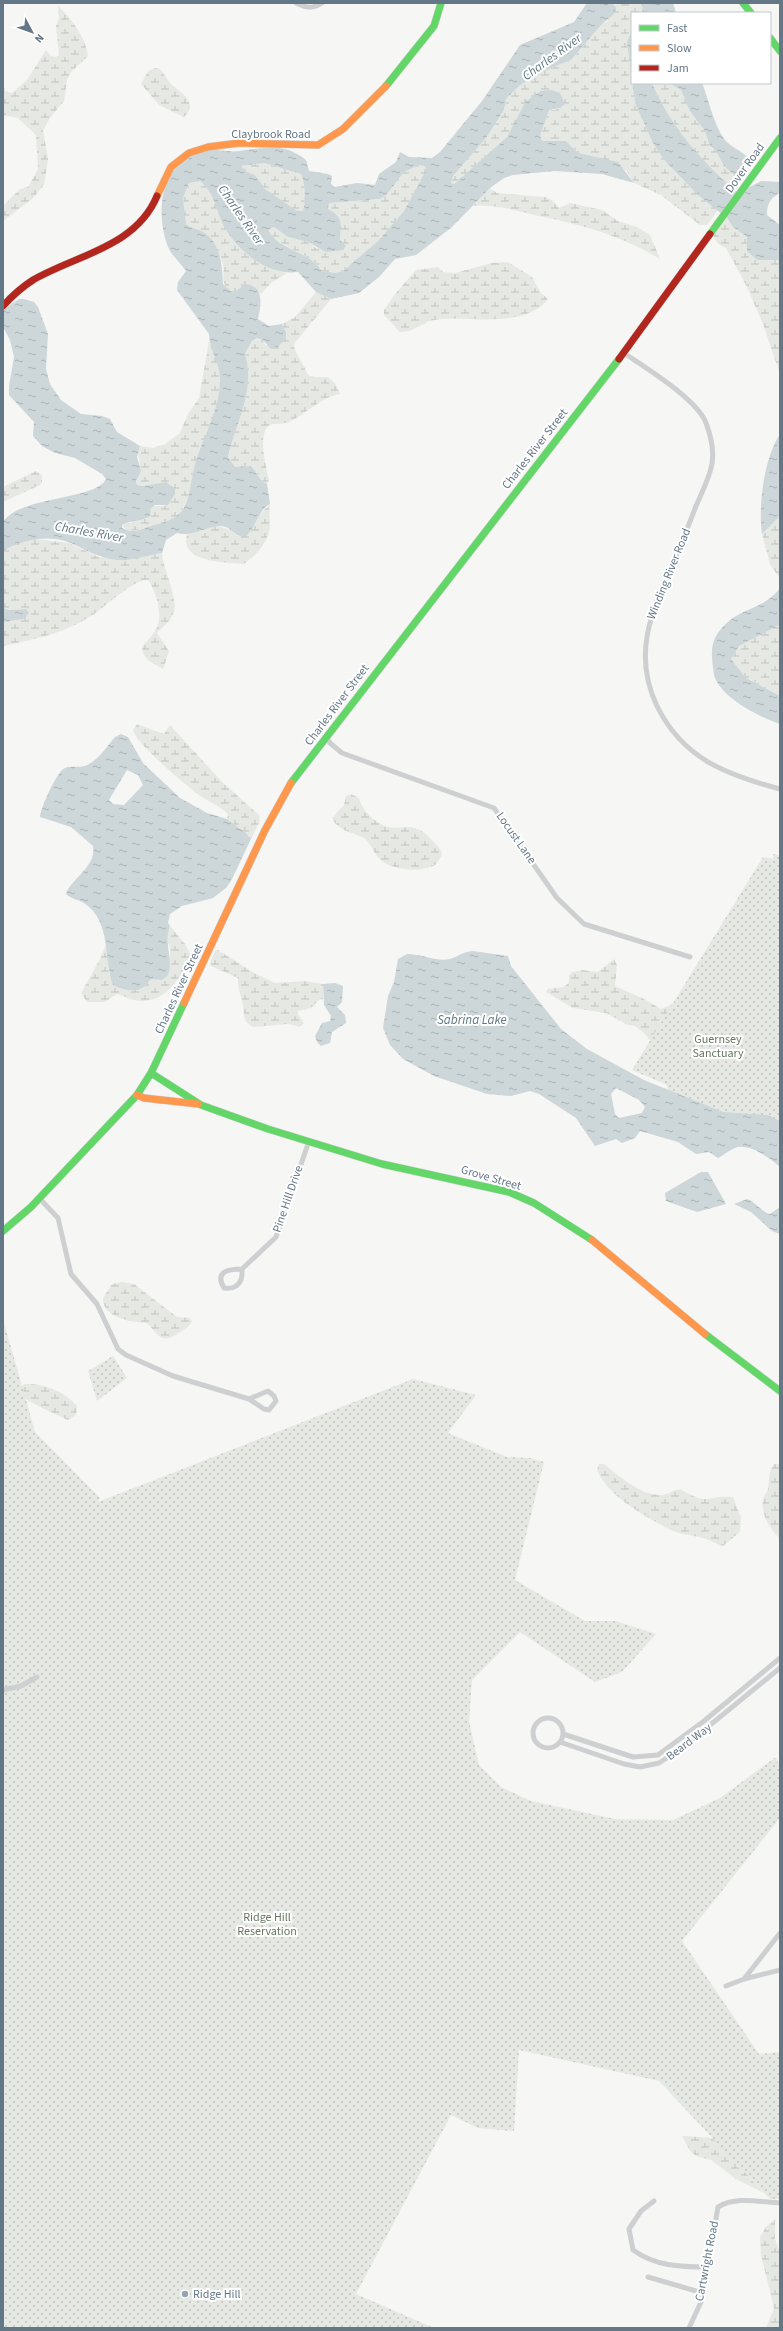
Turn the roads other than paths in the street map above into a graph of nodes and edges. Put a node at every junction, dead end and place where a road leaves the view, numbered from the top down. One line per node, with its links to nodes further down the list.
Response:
1 (296, 3): 2 (street)
2 (322, 3)
3 (441, 3): 10 (street, Claybrook Road)
4 (743, 3): 5 (street)
5 (750, 12)
6 (771, 39): 7 (street)
7 (780, 51)
8 (780, 138): 9 (street, Dover Road)
9 (727, 211): 11 (street, Charles River Street)
10 (3, 306)
11 (624, 353): 12 (street, Charles River Street); 13 (street, Winding River Road)
12 (326, 737): 14 (street, Locust Lane); 15 (street, Charles River Street)
13 (780, 789)
14 (690, 957)
15 (151, 1073): 16 (street, Charles River Street); 17 (street, Grove Street)
16 (137, 1095): 17 (street); 19 (street, Charles River Street)
17 (201, 1105): 18 (street, Grove Street)
18 (309, 1141): 21 (street, Pine Hill Drive); 22 (street, Grove Street)
19 (40, 1199): 20 (street, Charles River Street); 23 (street)
20 (3, 1231)
21 (242, 1269): 21 (street, Pine Hill Drive)
22 (780, 1391)
23 (249, 1399): 23 (street)
24 (780, 1658): 28 (street, Beard Way)
25 (780, 1668): 29 (street, Beard Way)
26 (37, 1677): 27 (street)
27 (3, 1690)
28 (563, 1734): 29 (street); 29 (street)
29 (560, 1742)
30 (780, 1933): 32 (street)
31 (780, 1970): 32 (street)
32 (744, 1979): 33 (street)
33 (726, 1986)
34 (654, 2201): 36 (street)
35 (780, 2202): 36 (street, Cartwright Road)
36 (707, 2267): 38 (street, Cartwright Road)
37 (648, 2277): 38 (street)
38 (703, 2293): 39 (street, Cartwright Road)
39 (689, 2328)

